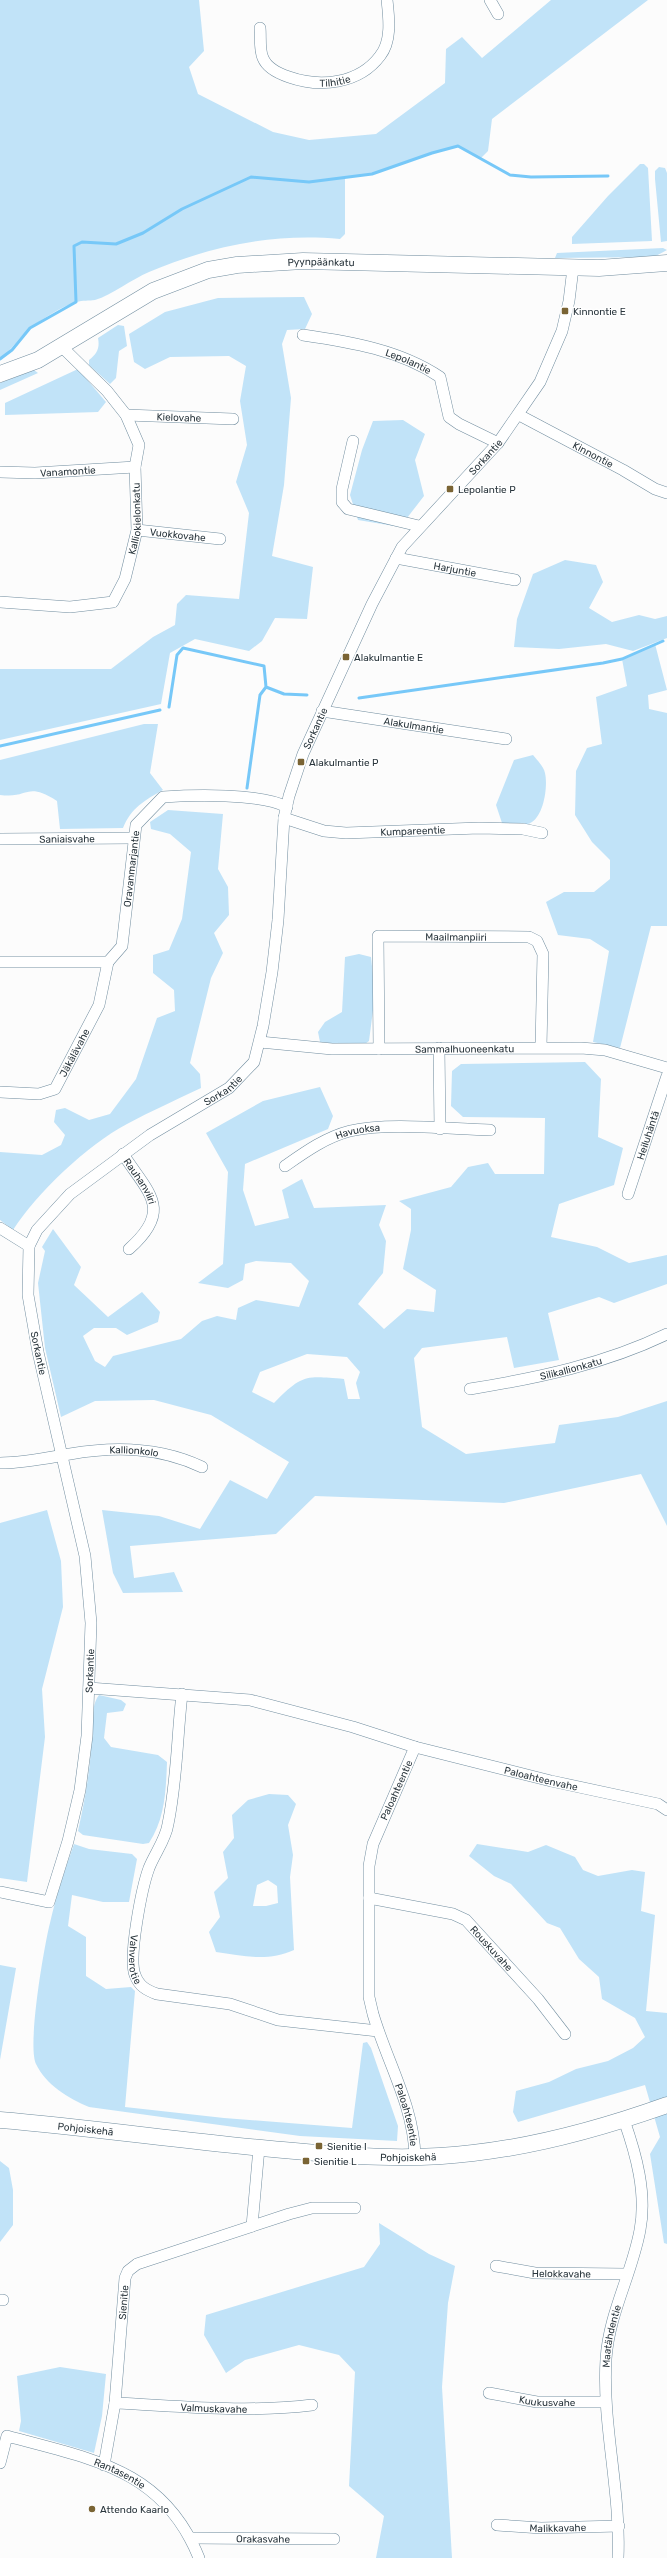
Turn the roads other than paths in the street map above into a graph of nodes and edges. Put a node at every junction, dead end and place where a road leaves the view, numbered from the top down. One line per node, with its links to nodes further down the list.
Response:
1 (387, 0): 4 (street, Tilhitie)
2 (490, 0): 3 (street)
3 (498, 14)
4 (260, 28)
5 (667, 263): 6 (main road, Pyynpäänkatu)
6 (572, 268): 8 (main road, Pyynpäänkatu); 11 (street, Sorkantie)
7 (303, 334): 14 (street, Lepolantie)
8 (61, 346): 9 (main road, Pyynpäänkatu); 10 (street, Kalliokielonkatu)
9 (0, 374)
10 (126, 415): 12 (street, Kielovahe); 15 (street, Kalliokielonkatu)
11 (519, 415): 14 (street, Sorkantie); 17 (street, Kinnontie)
12 (233, 419)
13 (353, 441): 18 (street)
14 (498, 443): 18 (street, Sorkantie)
15 (135, 467): 16 (street, Vanamontie); 19 (street, Kalliokielonkatu)
16 (0, 472)
17 (667, 493)
18 (420, 526): 21 (street, Sorkantie)
19 (136, 530): 20 (street, Vuokkovahe); 23 (street, Kalliokielonkatu)
20 (220, 539)
21 (396, 558): 22 (street, Harjuntie); 24 (street, Sorkantie)
22 (515, 580)
23 (0, 602)
24 (322, 711): 25 (street, Alakulmantie); 26 (street, Sorkantie)
25 (506, 739)
26 (285, 813): 27 (street, Kumpareentie); 28 (street, Oravanmarjantie); 32 (street, Sorkantie)
27 (542, 833)
28 (133, 838): 29 (street, Saniaisvahe); 31 (street, Oravanmarjantie)
29 (0, 839)
30 (0, 962): 31 (street)
31 (108, 962): 38 (street, Jäkälävahe)
32 (260, 1042): 35 (street, Sammalhuoneenkatu); 41 (street, Sorkantie)
33 (541, 1047): 34 (street, Sammalhuoneenkatu); 35 (street, Maailmanpiiri); 36 (street, Sammalhuoneenkatu)
34 (439, 1048): 35 (street, Sammalhuoneenkatu); 39 (street)
35 (379, 1049)
36 (667, 1068)
37 (667, 1076): 43 (street, Heiluhäntä)
38 (0, 1092)
39 (440, 1129): 40 (street, Havuoksa); 42 (street, Havuoksa)
40 (490, 1130)
41 (123, 1154): 45 (street, Sorkantie); 46 (street, Rauhanviiri)
42 (285, 1166)
43 (628, 1194)
44 (0, 1228): 45 (street)
45 (30, 1246): 49 (street, Sorkantie)
46 (129, 1249)
47 (667, 1334): 48 (street, Silikallionkatu)
48 (470, 1389)
49 (62, 1455): 50 (street, Kallionkolo); 51 (street, Kallionkolo); 52 (street, Sorkantie)
50 (0, 1463)
51 (202, 1467)
52 (89, 1688): 53 (street, Paloahteentie); 56 (street, Sorkantie)
53 (182, 1694): 54 (street, Paloahteentie); 58 (street, Vahverotie)
54 (415, 1746): 55 (street, Paloahteenvahe); 57 (street, Paloahteentie)
55 (667, 1810)
56 (0, 1892)
57 (369, 1898): 58 (street, Paloahteentie); 59 (street, Rouskuvahe)
58 (378, 2031): 64 (street, Paloahteentie)
59 (566, 2034)
60 (667, 2105): 62 (main road, Pohjoiskehä)
61 (0, 2120): 63 (main road, Pohjoiskehä)
62 (624, 2120): 64 (main road, Pohjoiskehä); 68 (street, Maatähdentie)
63 (259, 2148): 64 (main road, Pohjoiskehä); 66 (street)
64 (415, 2157)
65 (355, 2208): 66 (street, Sienitie)
66 (252, 2226): 71 (street, Sienitie)
67 (496, 2266): 68 (street, Helokkavahe)
68 (626, 2274): 70 (street, Maatähdentie)
69 (489, 2393): 70 (street, Kuukusvahe)
70 (605, 2402): 76 (street, Maatähdentie)
71 (114, 2403): 72 (street, Valmuskavahe); 74 (street, Sienitie)
72 (312, 2405)
73 (0, 2463): 74 (street, Rantasentie)
74 (104, 2465): 77 (street, Rantasentie)
75 (497, 2525): 76 (street, Malikkavahe)
76 (619, 2526): 80 (street, Maatähdentie)
77 (191, 2538): 78 (street, Orakasvahe); 79 (street, Rantasentie)
78 (334, 2539)
79 (199, 2558)
80 (618, 2558)

